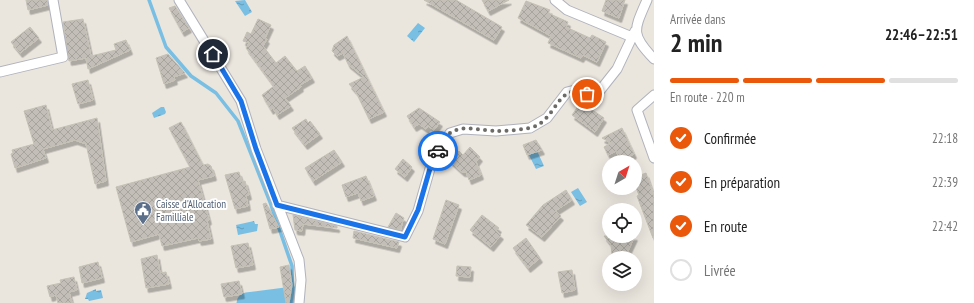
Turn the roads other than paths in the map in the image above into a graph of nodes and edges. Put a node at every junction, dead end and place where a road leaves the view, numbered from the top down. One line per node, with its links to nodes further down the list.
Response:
1 (53, 0): 7 (street)
2 (179, 0): 10 (street)
3 (555, 0): 5 (street)
4 (647, 0): 5 (street)
5 (634, 34): 6 (street); 10 (street)
6 (654, 60)
7 (0, 72)
8 (654, 95): 9 (street)
9 (654, 158)
10 (277, 205): 11 (street)
11 (299, 303)

